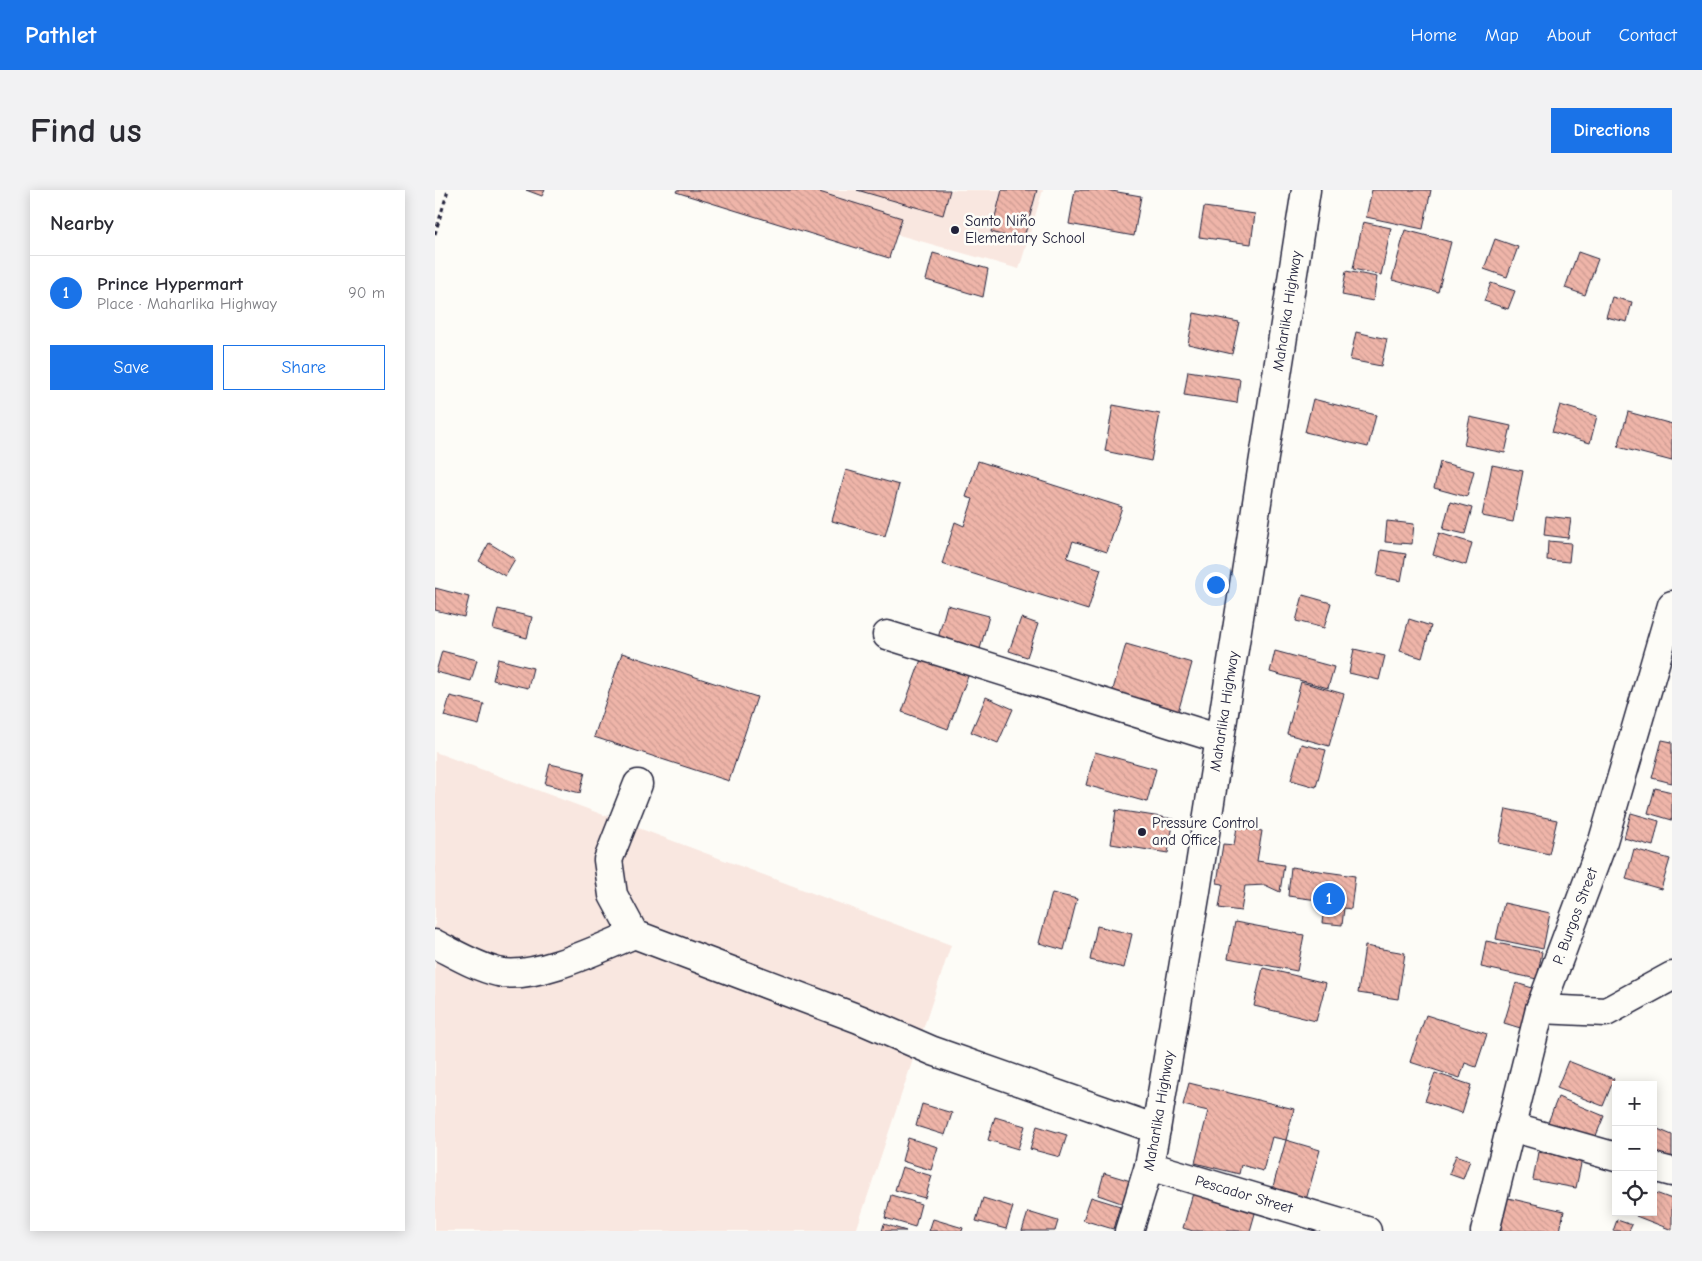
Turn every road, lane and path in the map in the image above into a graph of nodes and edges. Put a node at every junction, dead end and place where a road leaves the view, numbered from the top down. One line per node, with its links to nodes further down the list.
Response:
1 (448, 190): 3 (path)
2 (1306, 190): 6 (main road, Maharlika Highway)
3 (435, 234)
4 (1671, 615): 11 (main road, P. Burgos Street)
5 (887, 635): 6 (main road)
6 (1220, 739): 13 (main road, Maharlika Highway)
7 (638, 784): 8 (main road)
8 (634, 934): 9 (main road); 13 (main road)
9 (435, 944)
10 (1672, 976): 11 (main road)
11 (1540, 1009): 12 (main road, P. Burgos Street)
12 (1511, 1127): 14 (main road); 21 (main road, P. Burgos Street)
13 (1156, 1129): 15 (main road, Maharlika Highway)
14 (1612, 1155)
15 (1149, 1166): 18 (main road, Pescador Street); 19 (main road, Maharlika Highway)
16 (1657, 1168): 17 (main road)
17 (1672, 1172)
18 (1318, 1223): 20 (main road, Pescador Street)
19 (1129, 1231)
20 (1367, 1231)
21 (1485, 1231)

